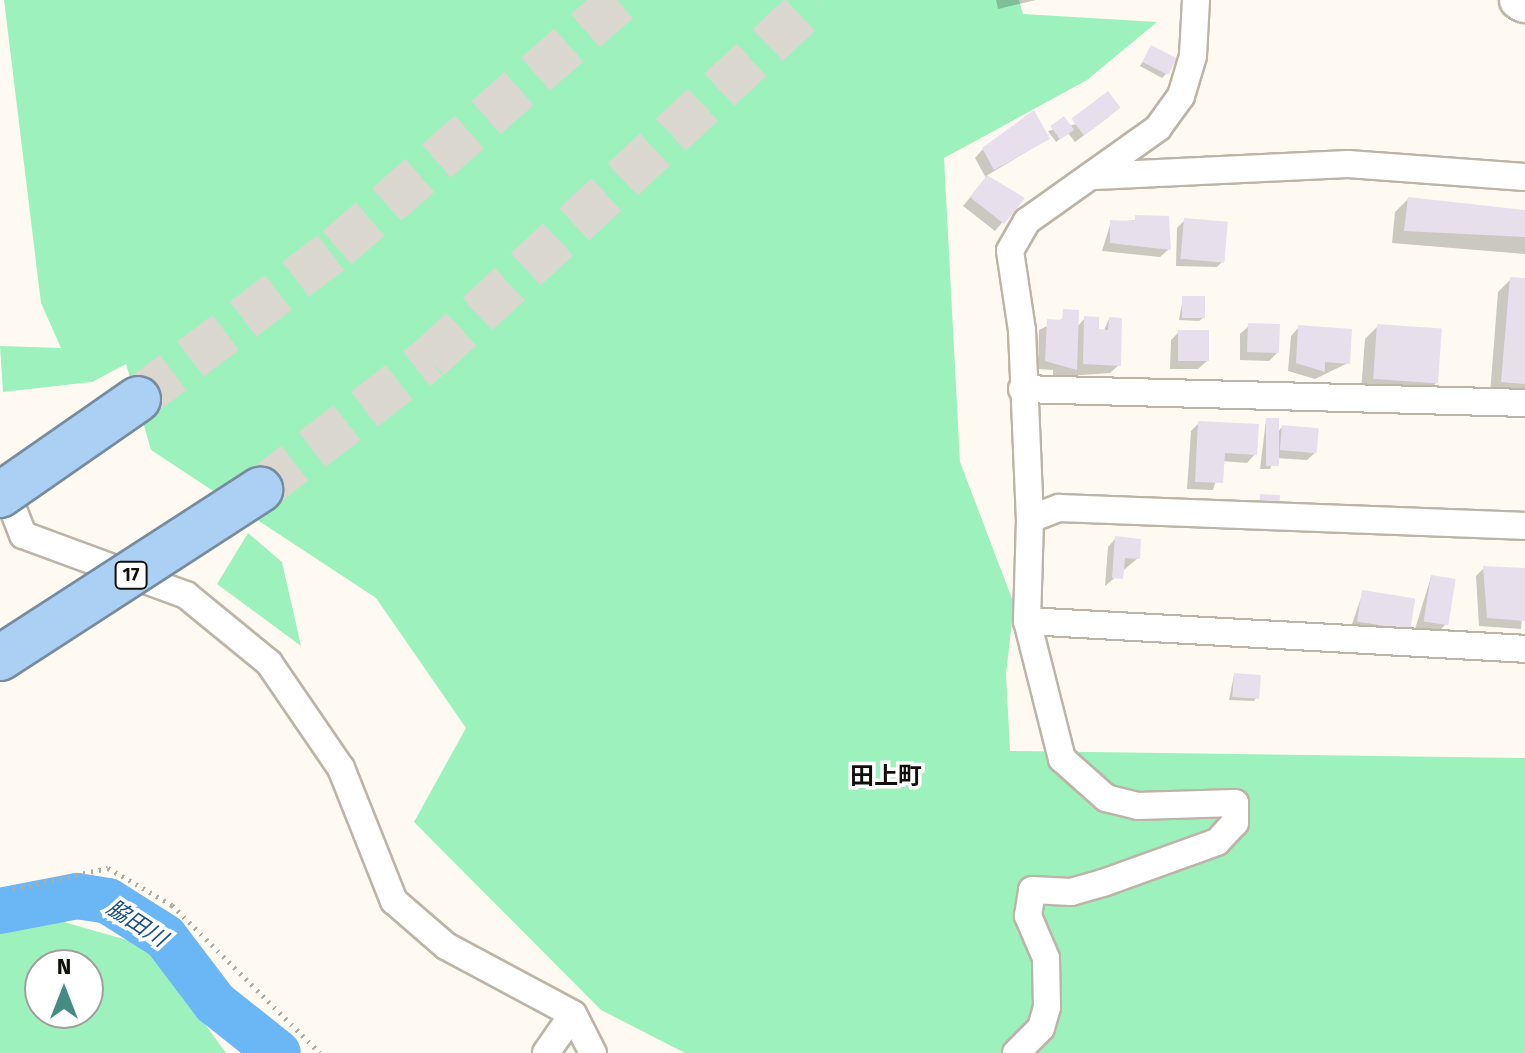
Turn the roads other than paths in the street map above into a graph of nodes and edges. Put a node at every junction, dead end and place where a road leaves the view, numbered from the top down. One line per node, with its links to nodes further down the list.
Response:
1 (1196, 0): 4 (street)
2 (1519, 0): 3 (street)
3 (1525, 3)
4 (1095, 176): 5 (street); 6 (street)
5 (1525, 177)
6 (1022, 389): 8 (street); 12 (street)
7 (138, 399): 11 (highway, bridge)
8 (1525, 403)
9 (0, 476): 17 (street)
10 (260, 490): 16 (highway, 17, bridge)
11 (0, 495)
12 (1030, 519): 13 (street); 14 (street)
13 (1525, 526)
14 (1027, 621): 15 (street); 20 (street)
15 (1525, 649)
16 (0, 658)
17 (573, 1014): 18 (street); 19 (street)
18 (546, 1053)
19 (593, 1053)
20 (1016, 1053)

